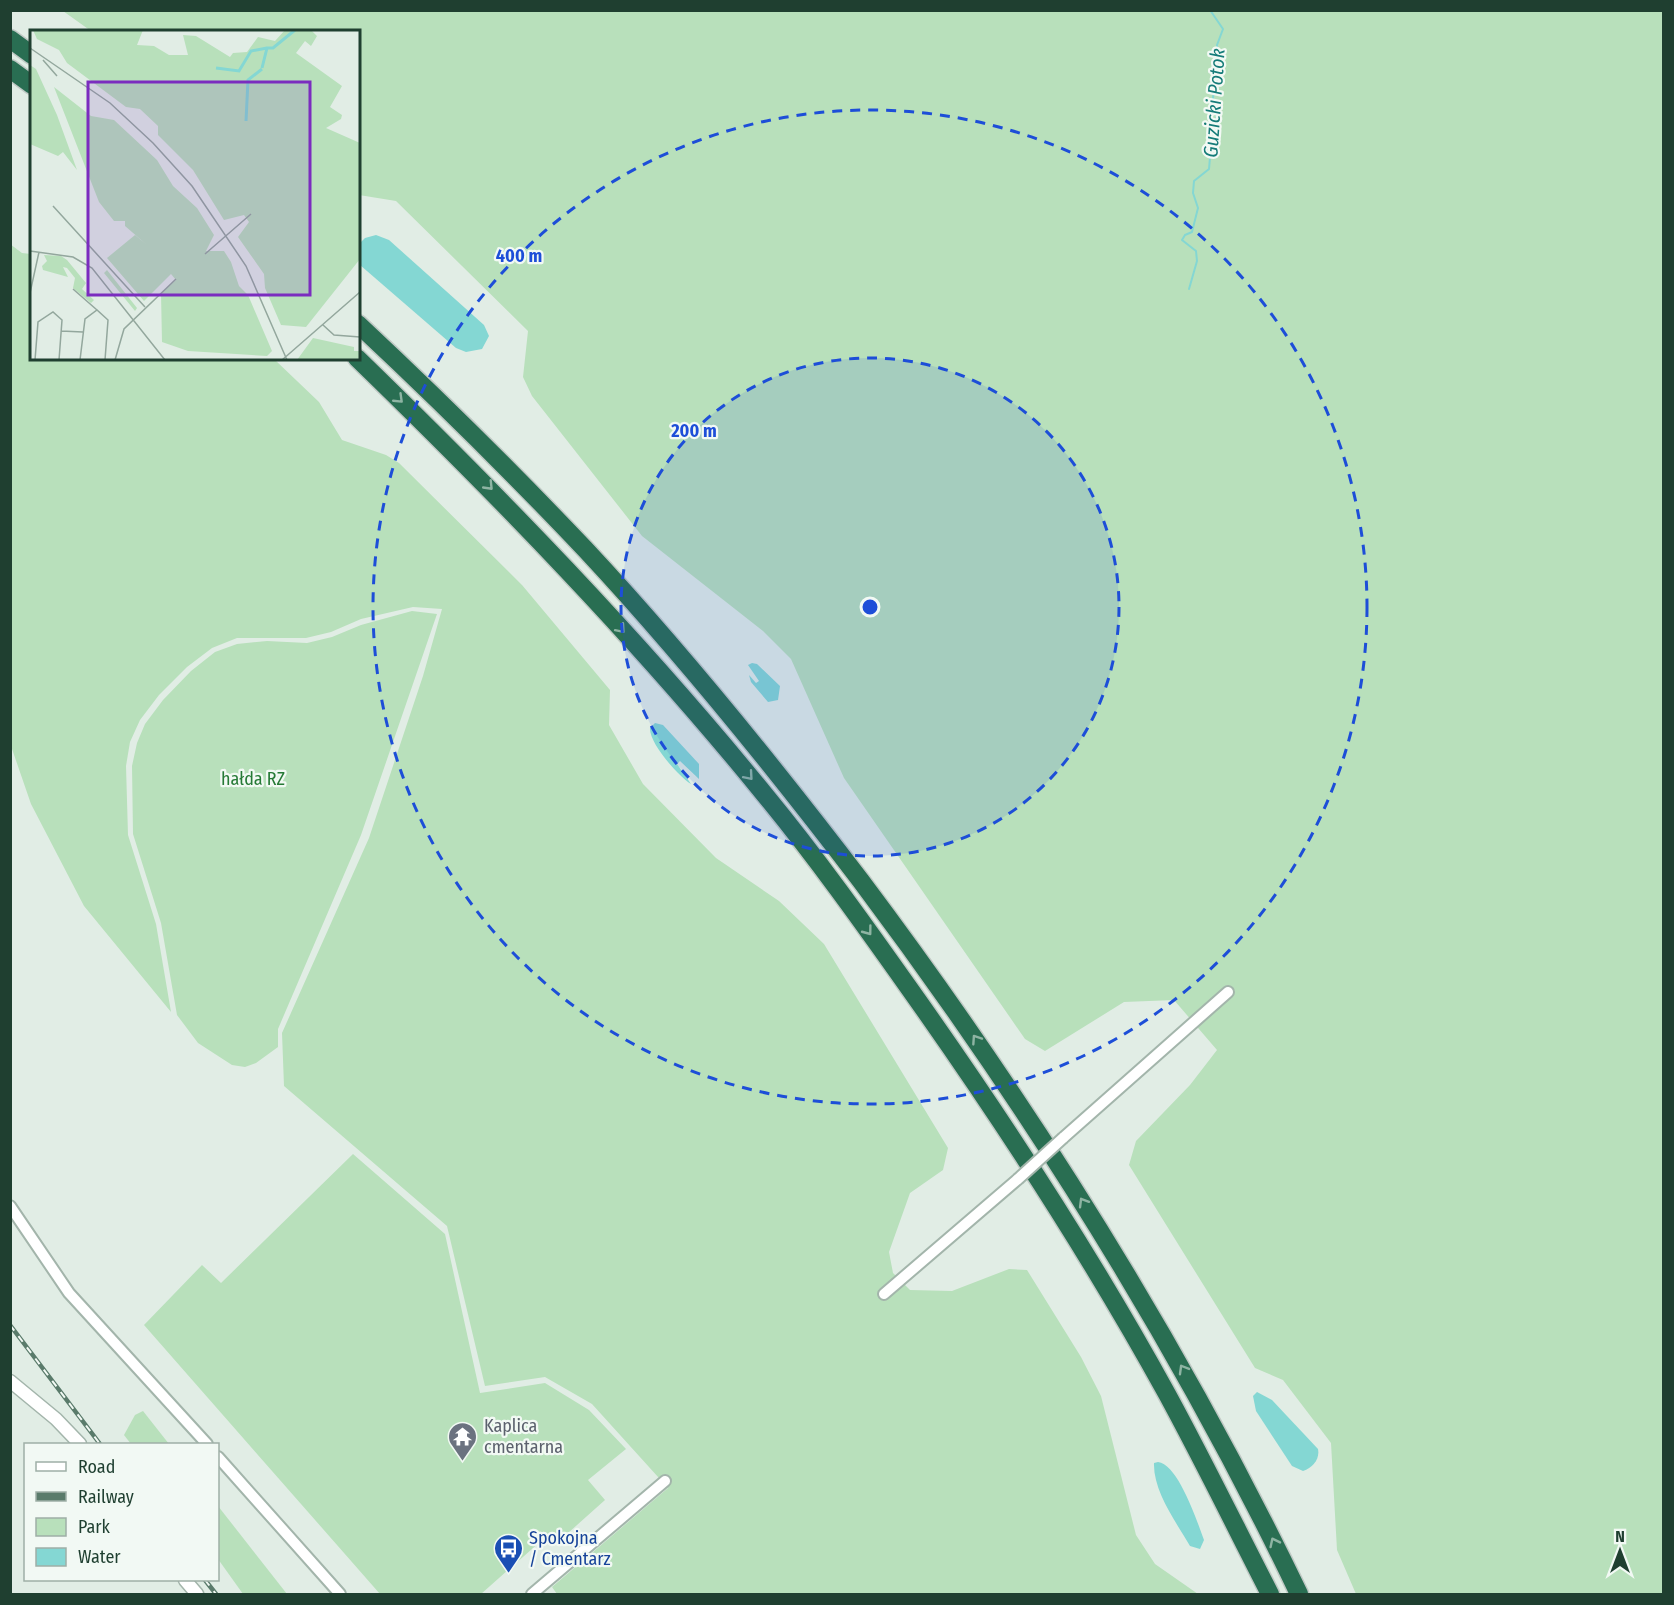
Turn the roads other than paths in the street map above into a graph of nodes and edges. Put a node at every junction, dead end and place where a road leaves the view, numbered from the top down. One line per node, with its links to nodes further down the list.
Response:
1 (10, 39): 2 (highway)
2 (30, 54)
3 (10, 69): 4 (highway)
4 (30, 84)
5 (360, 326): 20 (highway, one-way to 5)
6 (359, 360): 19 (highway, one-way to 19)
7 (1228, 992): 9 (street, bridge)
8 (10, 1206): 12 (street)
9 (884, 1294)
10 (10, 1381): 11 (street)
11 (79, 1443)
12 (206, 1443)
13 (219, 1457): 17 (street)
14 (665, 1481): 18 (street)
15 (186, 1581): 16 (street)
16 (197, 1594)
17 (340, 1594)
18 (532, 1594)
19 (1270, 1594)
20 (1299, 1594)

